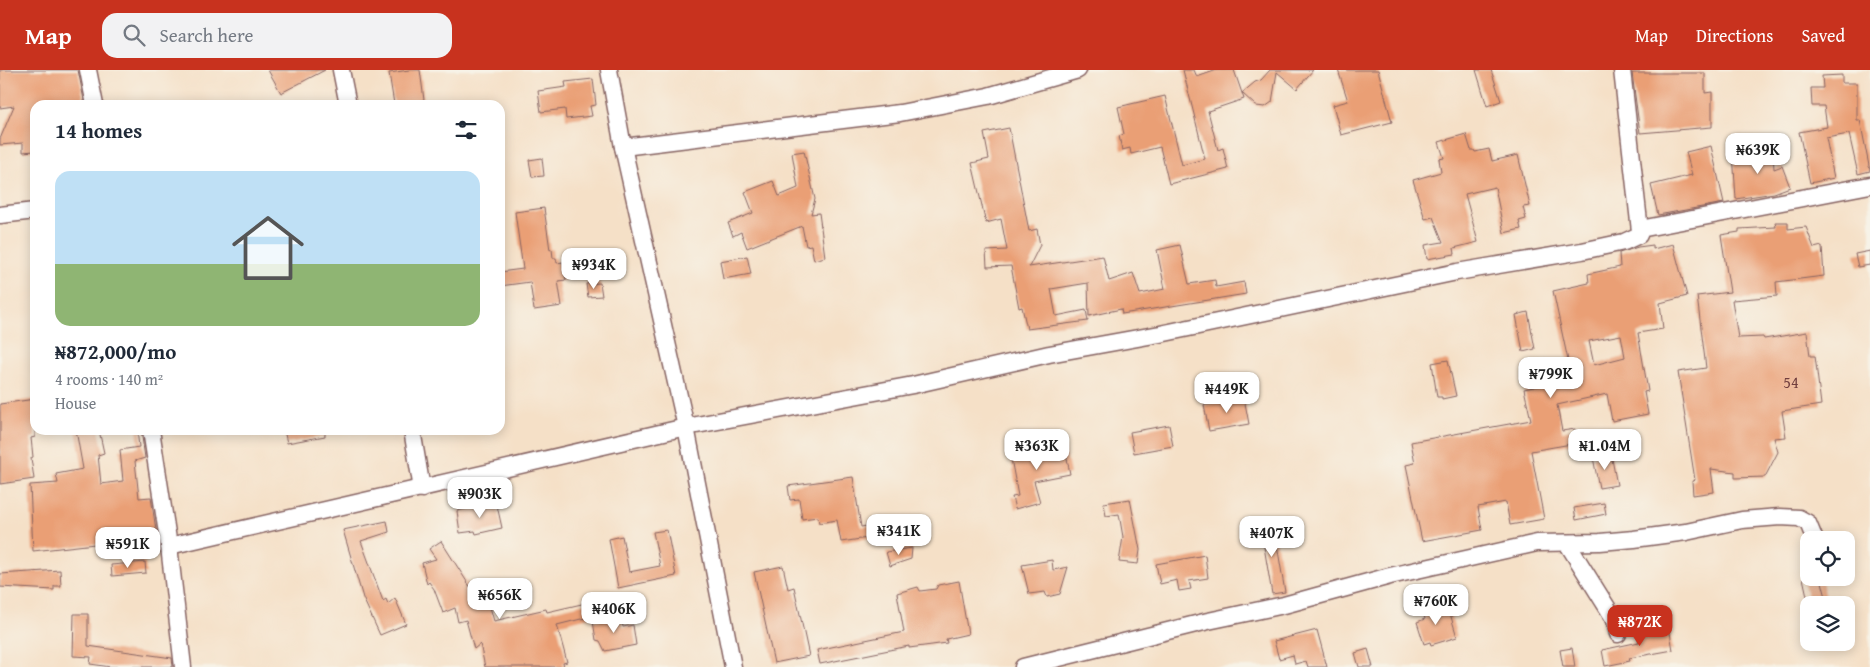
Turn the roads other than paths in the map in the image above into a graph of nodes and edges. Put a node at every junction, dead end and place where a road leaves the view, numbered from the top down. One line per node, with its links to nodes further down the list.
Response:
1 (88, 70): 6 (street)
2 (341, 70): 7 (street)
3 (609, 70): 8 (street)
4 (1078, 70): 8 (street)
5 (1622, 70): 12 (street)
6 (94, 100)
7 (347, 100)
8 (623, 147): 13 (street)
9 (1870, 185): 12 (street)
10 (30, 212): 11 (street)
11 (0, 215)
12 (1640, 229): 13 (street)
13 (686, 427): 16 (street); 22 (street)
14 (152, 435): 19 (street)
15 (413, 435): 16 (street)
16 (422, 489): 19 (street)
17 (1811, 531): 18 (street)
18 (1567, 543): 20 (street); 23 (street)
19 (169, 546): 21 (street)
20 (1618, 634)
21 (184, 667)
22 (733, 667)
23 (1023, 667)

